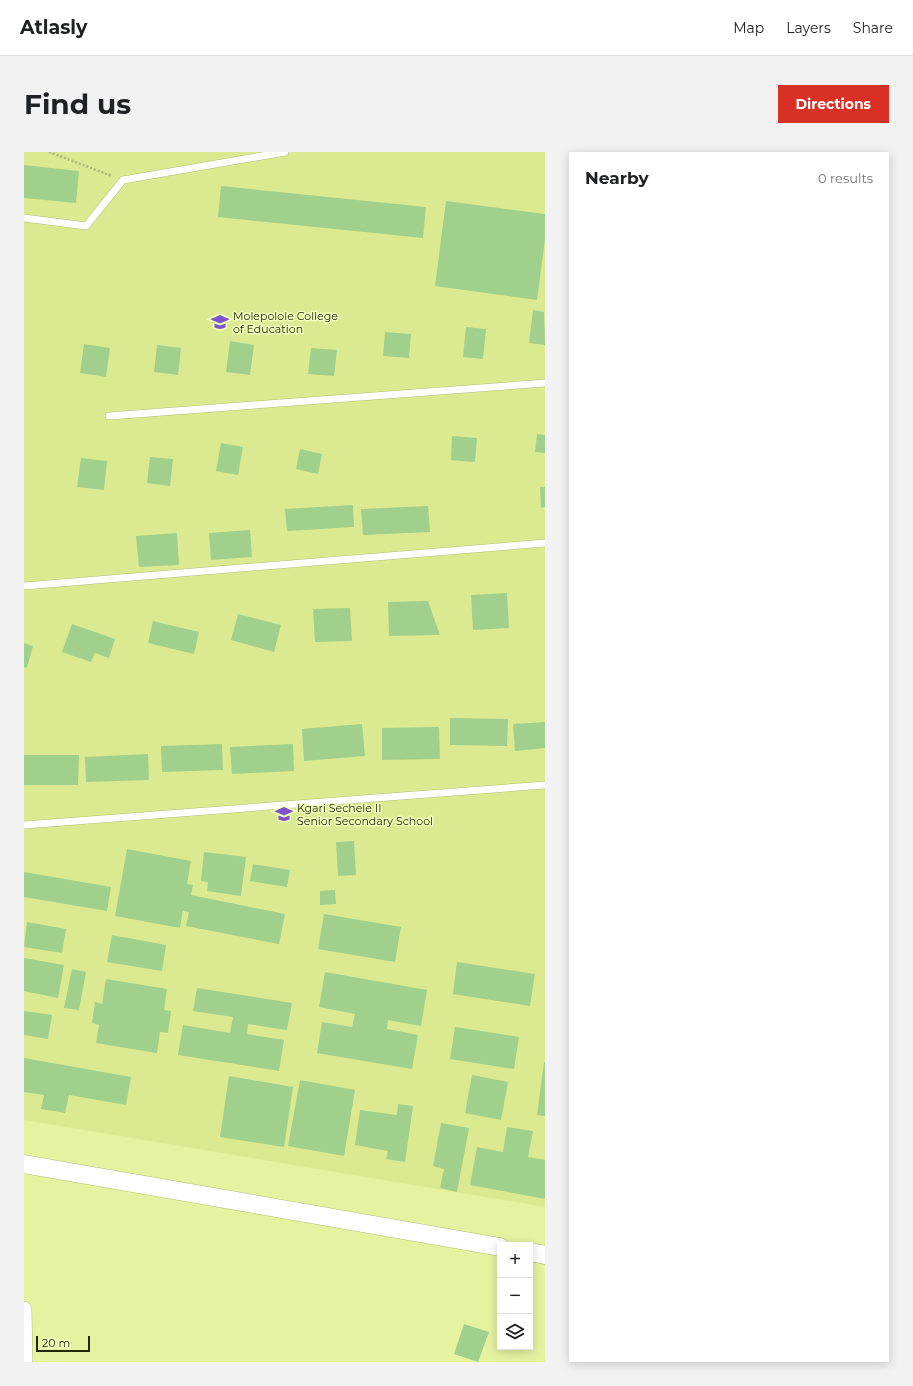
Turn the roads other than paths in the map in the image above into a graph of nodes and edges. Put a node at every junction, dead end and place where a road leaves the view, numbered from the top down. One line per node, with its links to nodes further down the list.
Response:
1 (285, 152): 2 (lane)
2 (24, 218)
3 (545, 383): 4 (lane)
4 (109, 416)
5 (545, 543): 6 (lane)
6 (24, 586)
7 (545, 785): 8 (lane)
8 (24, 825)
9 (24, 1164): 10 (street)
10 (497, 1246)
11 (533, 1253): 12 (street)
12 (545, 1255)
13 (24, 1309): 14 (street)
14 (25, 1362)

